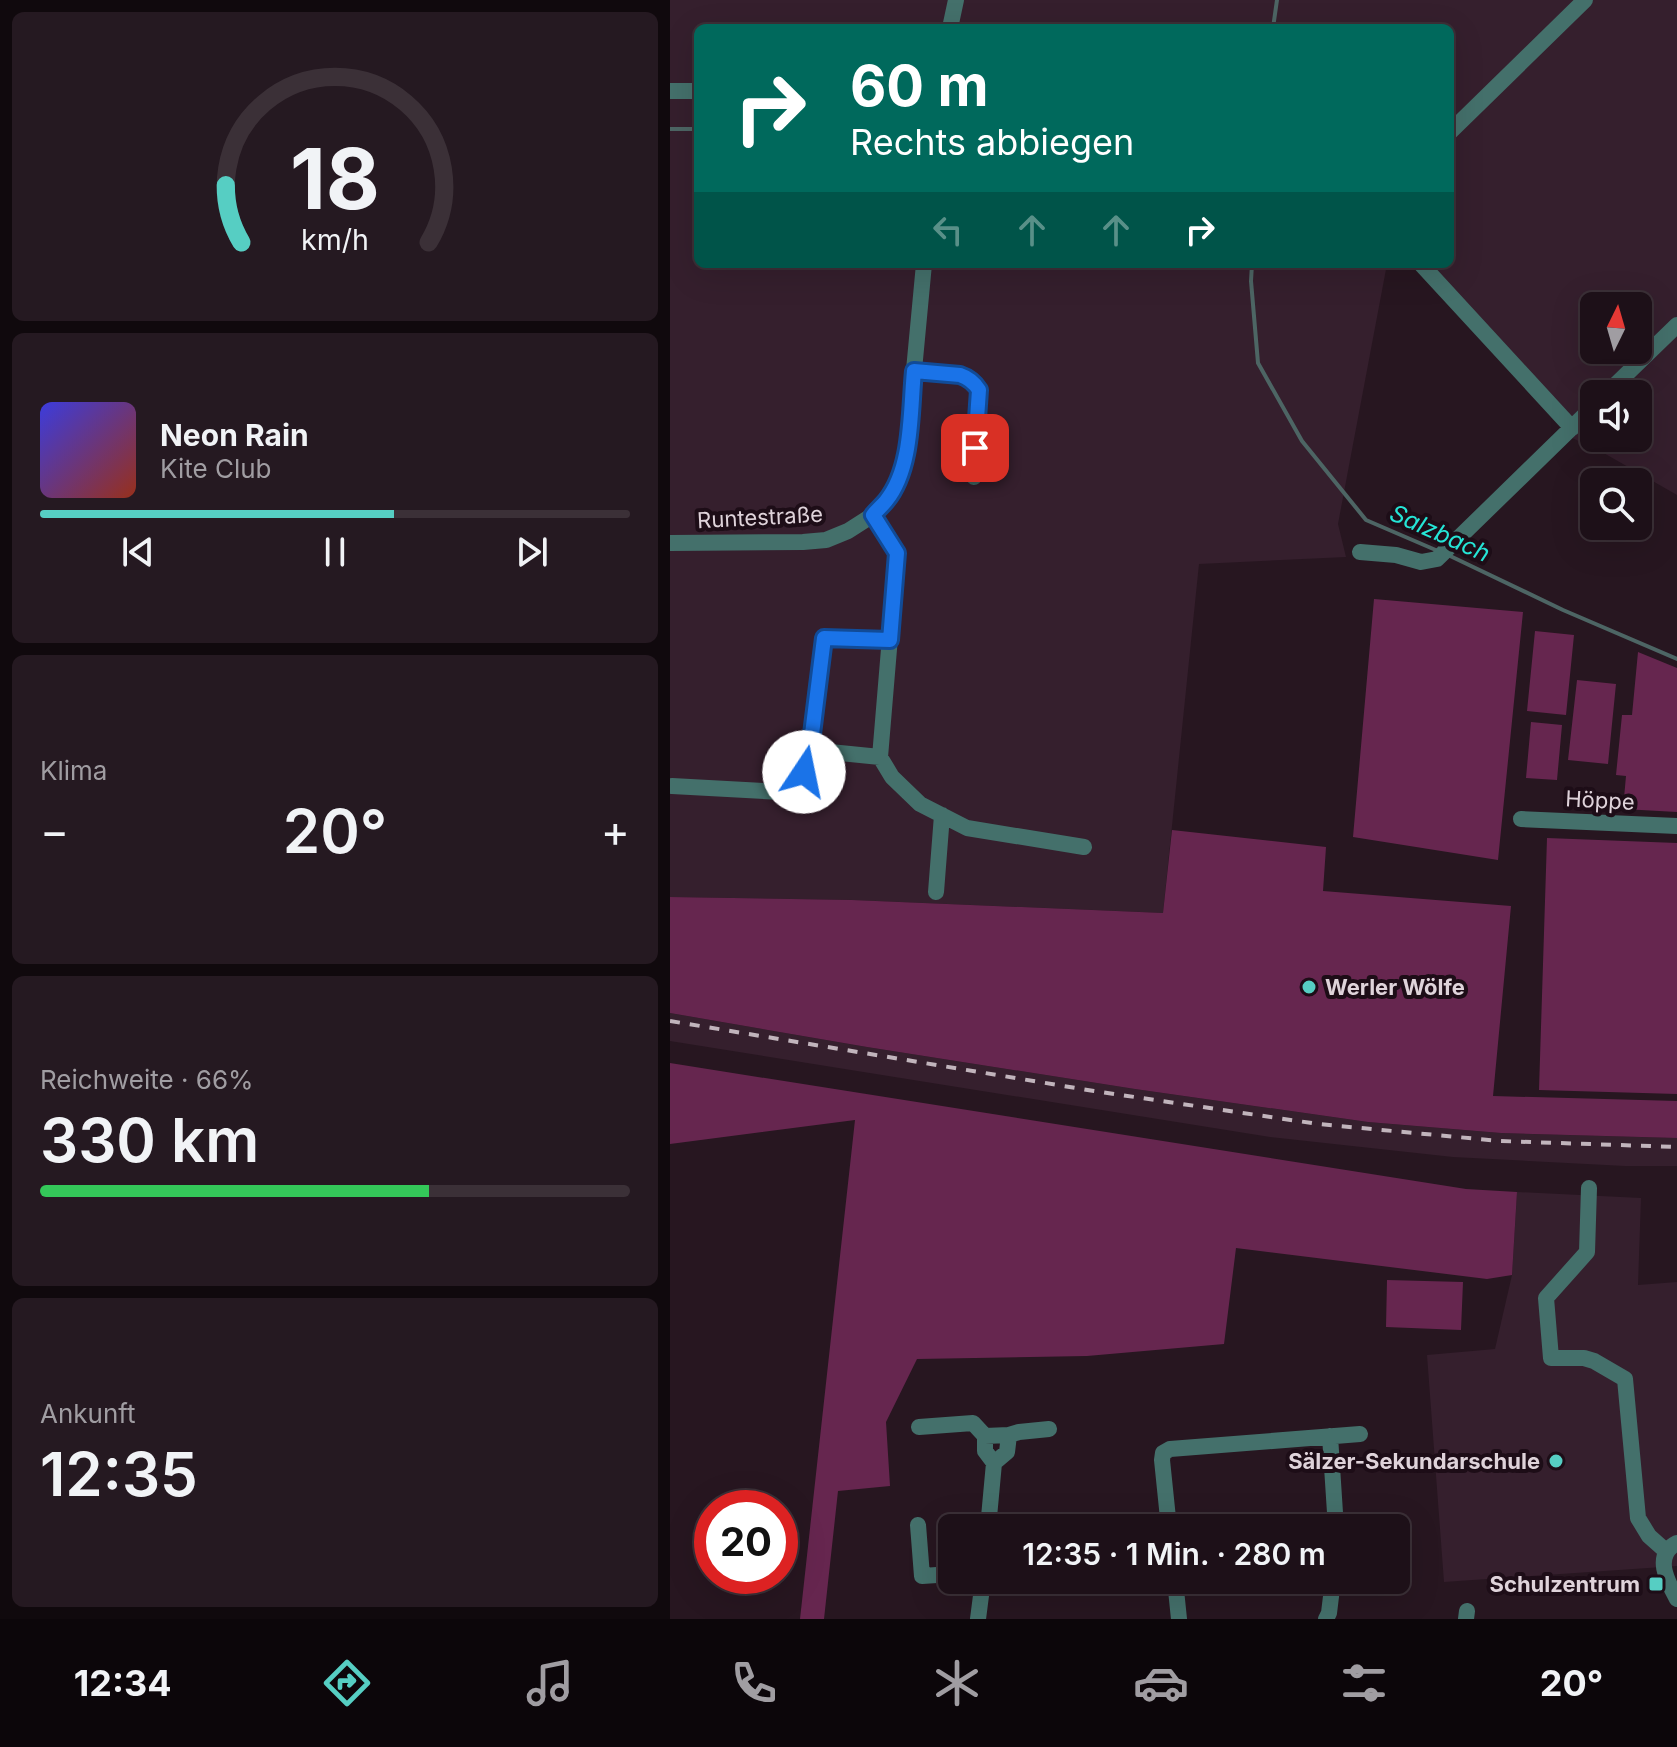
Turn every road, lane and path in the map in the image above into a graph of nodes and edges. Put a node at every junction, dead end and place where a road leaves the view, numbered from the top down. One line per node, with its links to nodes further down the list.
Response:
1 (956, 0): 3 (street)
2 (1585, 0): 6 (street)
3 (951, 24)
4 (670, 91): 5 (street)
5 (694, 91)
6 (1454, 128)
7 (924, 268): 10 (street, Runtestraße)
8 (1425, 268): 13 (street)
9 (1677, 325): 11 (street)
10 (914, 371): 14 (street); 15 (street, Runtestraße)
11 (1620, 380)
12 (1580, 420): 13 (street)
13 (1572, 428): 17 (street)
14 (974, 477)
15 (873, 515): 16 (street, Runtestraße); 18 (street)
16 (670, 543)
17 (1360, 552)
18 (890, 640): 19 (street); 20 (street)
19 (810, 750): 20 (street); 21 (street)
20 (880, 757): 22 (street)
21 (672, 786)
22 (942, 815): 25 (street); 26 (street)
23 (1521, 819): 24 (street, Höppe)
24 (1677, 826)
25 (1084, 847)
26 (936, 892)
27 (1589, 1188): 39 (street)
28 (919, 1427): 32 (street)
29 (1049, 1429): 31 (street)
30 (1360, 1434): 33 (street)
31 (1009, 1435): 32 (street); 34 (street)
32 (985, 1436): 34 (street)
33 (1330, 1436): 36 (street); 37 (street)
34 (994, 1463): 35 (street)
35 (989, 1514)
36 (1168, 1514)
37 (1335, 1514)
38 (918, 1525): 40 (street)
39 (1672, 1548): 44 (street)
40 (938, 1575)
41 (981, 1594): 45 (street)
42 (1176, 1594): 46 (street)
43 (1331, 1594): 47 (street)
44 (1677, 1599)
45 (978, 1619)
46 (1179, 1619)
47 (1326, 1619)

